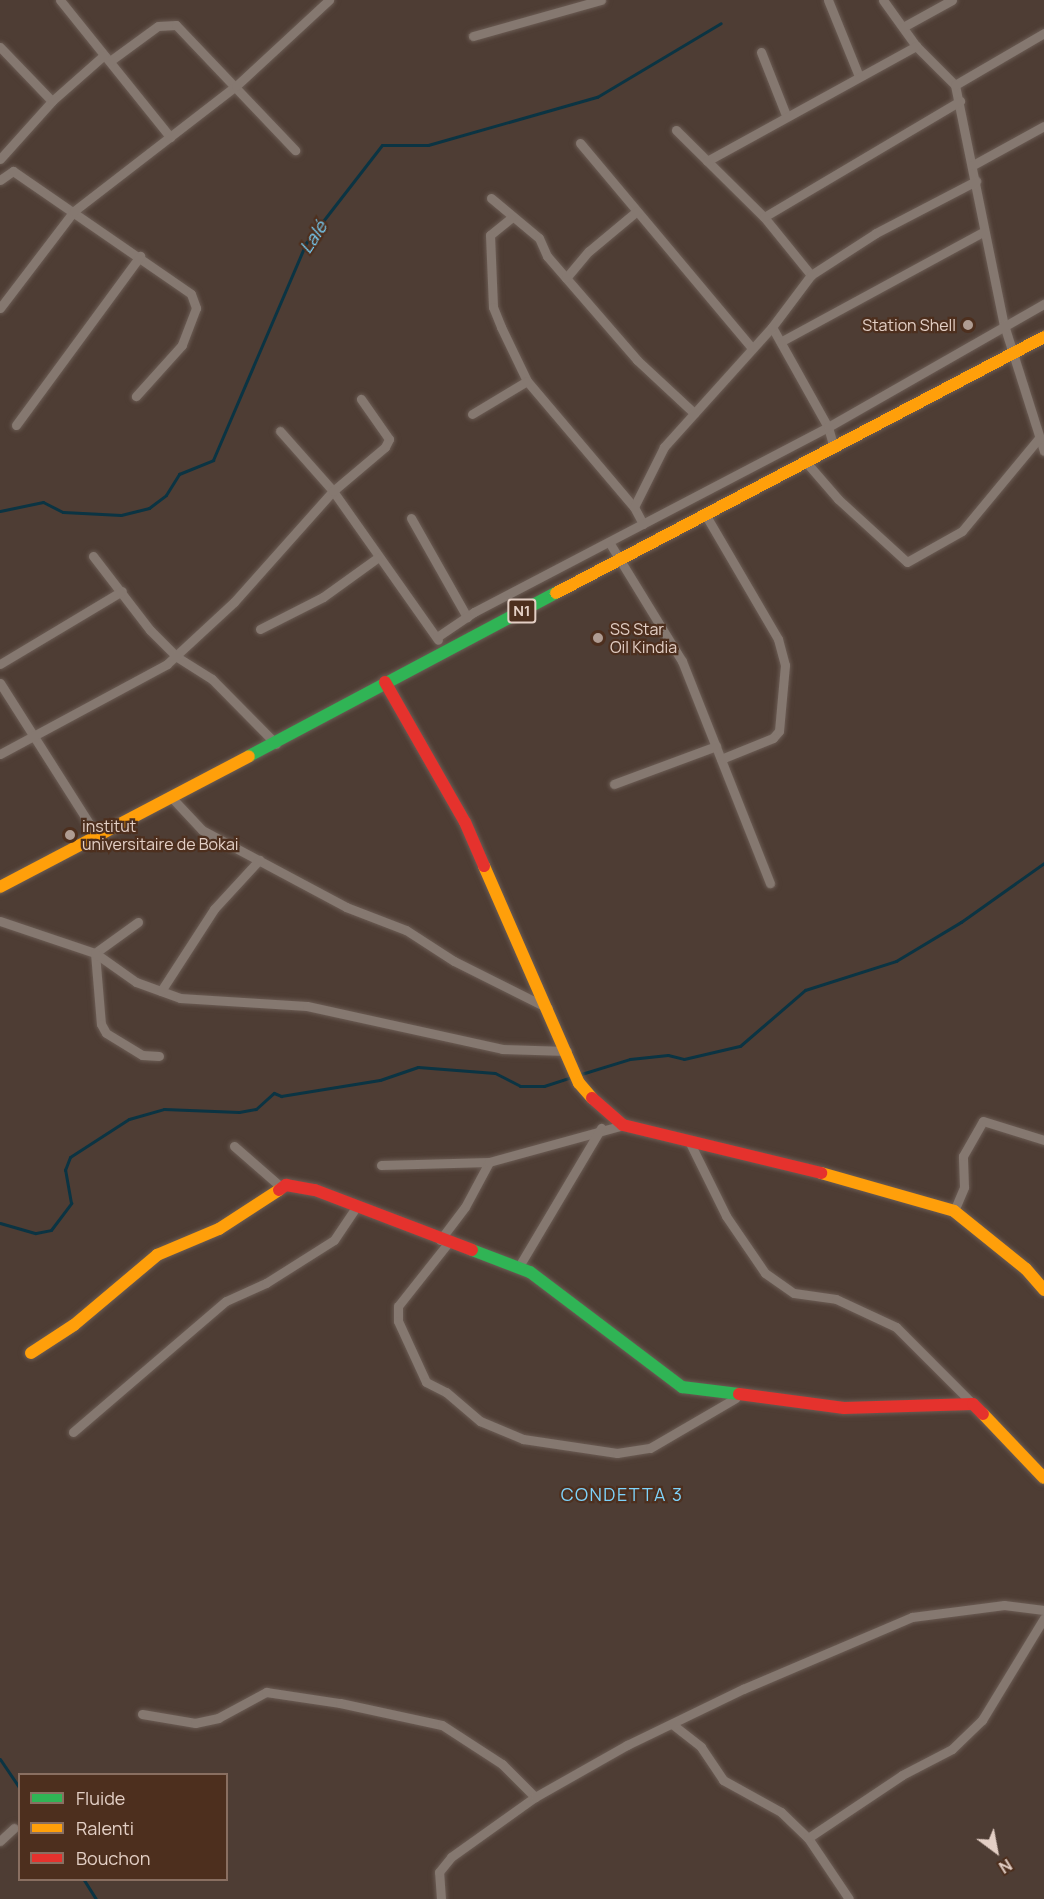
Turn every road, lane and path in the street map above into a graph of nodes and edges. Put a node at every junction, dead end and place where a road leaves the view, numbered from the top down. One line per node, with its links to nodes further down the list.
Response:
1 (60, 0): 13 (street)
2 (329, 0): 16 (street)
3 (601, 0): 9 (street)
4 (828, 0): 14 (street)
5 (883, 0): 7 (street)
6 (952, 0): 7 (street)
7 (903, 27): 11 (street)
8 (1044, 33): 15 (street)
9 (473, 36)
10 (0, 46): 17 (street)
11 (916, 46): 14 (street); 15 (street)
12 (761, 51): 19 (street)
13 (107, 58): 16 (street); 17 (street); 22 (street)
14 (858, 74): 19 (street)
15 (955, 85): 18 (street)
16 (236, 86): 22 (street); 24 (street)
17 (52, 101): 25 (street)
18 (960, 101): 27 (street); 34 (street)
19 (786, 115): 26 (street)
20 (1044, 126): 27 (street)
21 (676, 130): 26 (street)
22 (170, 136): 32 (street)
23 (580, 143): 33 (street)
24 (295, 150)
25 (0, 159): 28 (street)
26 (707, 161): 34 (street)
27 (973, 165): 30 (street)
28 (12, 171): 29 (street); 32 (street)
29 (0, 180)
30 (976, 181): 36 (street); 38 (street)
31 (491, 198): 35 (street)
32 (74, 211): 37 (street); 41 (street)
33 (637, 211): 39 (street); 46 (street)
34 (764, 217): 38 (street)
35 (511, 218): 39 (street); 48 (street)
36 (983, 232): 42 (street); 45 (street)
37 (140, 256): 49 (street); 53 (street)
38 (811, 274): 43 (street)
39 (566, 278): 51 (street)
40 (1044, 304): 42 (street)
41 (0, 309)
42 (1004, 325): 47 (street); 54 (street)
43 (772, 327): 45 (street); 46 (street)
44 (1044, 337): 47 (main road, N1)
45 (782, 341): 54 (street)
46 (751, 347): 51 (street)
47 (1012, 354): 56 (street); 57 (main road, N1)
48 (527, 381): 52 (street); 61 (street)
49 (136, 396)
50 (361, 399): 60 (street)
51 (694, 413): 61 (street)
52 (472, 414)
53 (16, 426)
54 (828, 427): 57 (street); 64 (street)
55 (280, 431): 60 (street)
56 (1039, 438): 58 (street); 59 (street)
57 (834, 448): 59 (main road, N1)
58 (1044, 451)
59 (806, 462): 62 (main road, N1)
60 (333, 491): 67 (street); 75 (street)
61 (634, 507): 64 (street)
62 (705, 514): 68 (main road, N1); 83 (street)
63 (411, 518): 70 (street)
64 (643, 524): 65 (street)
65 (609, 542): 68 (street); 70 (street)
66 (93, 556): 69 (street)
67 (377, 558): 71 (street); 73 (street)
68 (616, 559): 72 (main road, N1); 81 (street)
69 (122, 591): 75 (street); 76 (street)
70 (470, 615): 72 (street); 73 (street)
71 (260, 629)
72 (486, 631): 74 (main road, N1)
73 (437, 637): 74 (street)
74 (444, 653): 77 (main road, N1)
75 (177, 657): 79 (street); 80 (street)
76 (0, 664)
77 (385, 682): 80 (main road, N1); 94 (main road)
78 (0, 683): 79 (street)
79 (34, 737): 82 (street); 86 (street)
80 (276, 745): 85 (main road, N1)
81 (716, 746): 83 (street); 84 (street)
82 (0, 754)
83 (721, 759): 88 (street)
84 (614, 784)
85 (173, 799): 86 (main road, N1); 87 (street)
86 (99, 839): 89 (main road, N1)
87 (259, 860): 93 (street); 94 (street)
88 (770, 883)
89 (0, 887)
90 (138, 922): 92 (street)
91 (2, 924): 92 (street)
92 (95, 952): 93 (street); 96 (street)
93 (161, 992): 95 (street)
94 (548, 1008): 95 (main road)
95 (567, 1051): 97 (main road)
96 (159, 1056)
97 (623, 1125): 98 (street); 100 (main road)
98 (601, 1128): 102 (street); 108 (street)
99 (1044, 1140): 106 (street)
100 (690, 1143): 106 (main road); 112 (street)
101 (234, 1146): 104 (street)
102 (489, 1162): 103 (street); 107 (street)
103 (381, 1165)
104 (281, 1187): 105 (main road); 110 (main road)
105 (355, 1209): 107 (main road); 113 (street)
106 (954, 1211): 109 (main road)
107 (444, 1242): 108 (main road); 111 (street)
108 (518, 1268): 111 (main road)
109 (1044, 1290)
110 (31, 1353)
111 (736, 1398): 112 (main road)
112 (973, 1404): 114 (main road)
113 (73, 1432)
114 (1044, 1478)
115 (1044, 1610): 118 (street)
116 (1044, 1618): 121 (street)
117 (142, 1714): 119 (street)
118 (672, 1724): 119 (street); 121 (street)
119 (535, 1797): 123 (street)
120 (14, 1828): 122 (street)
121 (808, 1838): 124 (street)
122 (0, 1841)
123 (441, 1899)
124 (849, 1899)

